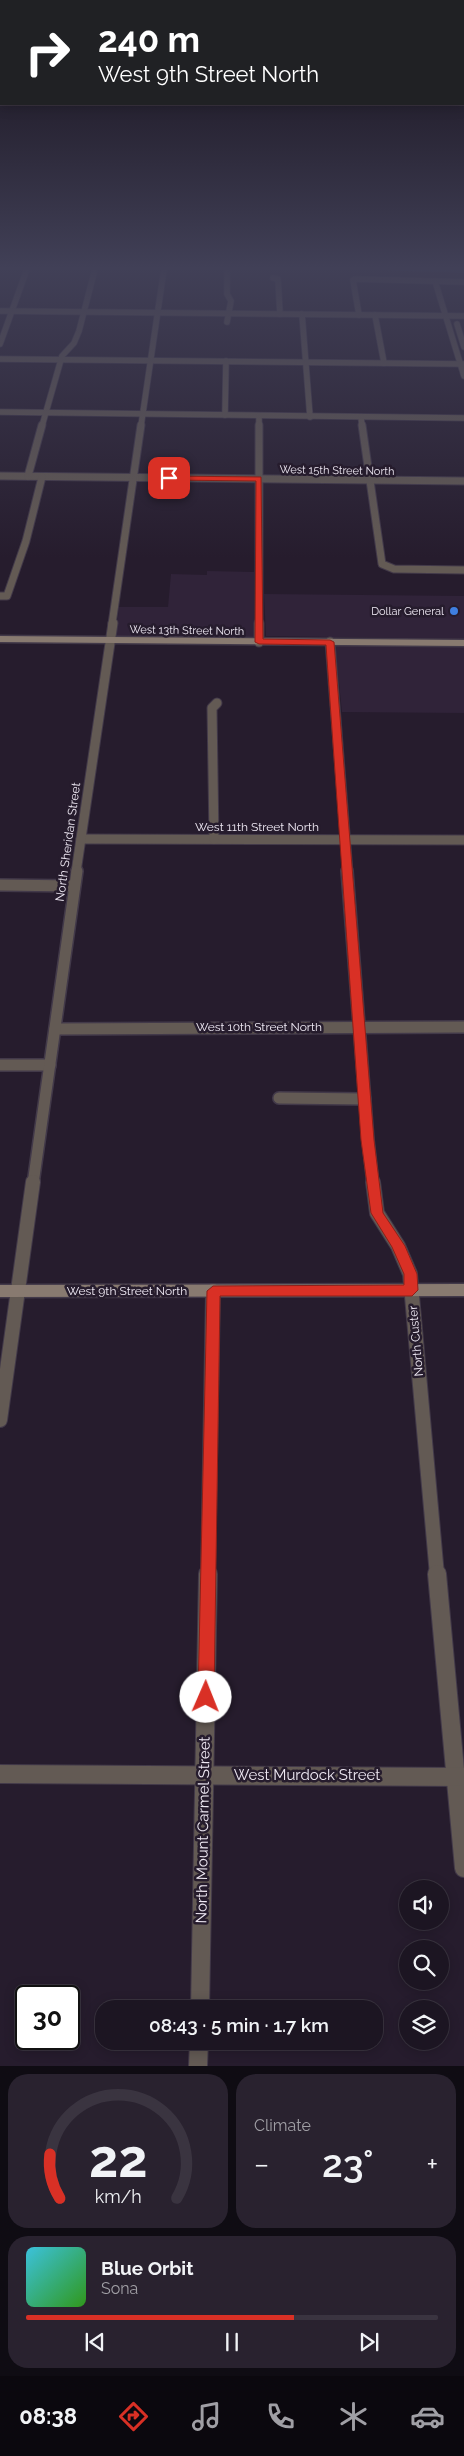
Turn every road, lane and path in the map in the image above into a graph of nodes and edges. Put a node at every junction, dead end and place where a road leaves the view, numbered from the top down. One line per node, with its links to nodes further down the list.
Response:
1 (59, 365): 6 (street)
2 (150, 365): 7 (street, North Sheridan Street)
3 (226, 365): 8 (street)
4 (306, 365): 10 (street)
5 (0, 412): 6 (street)
6 (45, 412): 7 (street); 14 (street)
7 (143, 414): 8 (street); 16 (street, North Sheridan Street)
8 (225, 416): 9 (street)
9 (260, 416): 10 (street); 17 (street)
10 (310, 416): 11 (street)
11 (361, 417): 12 (street); 18 (street)
12 (464, 418)
13 (0, 476): 14 (street, West 15th Street North)
14 (28, 476): 15 (street, West 15th Street North)
15 (42, 476): 16 (street, West 15th Street North); 21 (street)
16 (133, 477): 17 (street, West 15th Street North); 23 (street, North Sheridan Street)
17 (259, 479): 18 (street, West 15th Street North); 24 (street)
18 (370, 480): 19 (street, West 15th Street North); 20 (street)
19 (464, 481)
20 (464, 570)
21 (3, 596)
22 (0, 639): 23 (street, West 13th Street North)
23 (109, 640): 24 (street, West 13th Street North); 28 (street, North Sheridan Street)
24 (259, 642): 25 (street, West 13th Street North)
25 (330, 642): 26 (street, West 13th Street North); 30 (street, North Custer)
26 (464, 643)
27 (217, 703): 29 (street)
28 (81, 839): 29 (street, West 11th Street North); 33 (street, North Sheridan Street)
29 (214, 840): 30 (street, West 11th Street North)
30 (346, 840): 31 (street, West 11th Street North); 34 (street, North Custer)
31 (464, 840)
32 (0, 885): 33 (street)
33 (74, 886): 36 (street, North Sheridan Street)
34 (360, 1027): 35 (street, West 10th Street North); 36 (street, West 10th Street North); 40 (street, North Custer)
35 (464, 1027)
36 (55, 1028): 38 (street, North Sheridan Street)
37 (0, 1065): 38 (street)
38 (50, 1065): 44 (street, North Sheridan Street)
39 (279, 1098): 40 (street)
40 (365, 1098): 41 (street, North Custer)
41 (412, 1290): 42 (street, West 9th Street North); 45 (street, West 9th Street North); 49 (street, North Custer)
42 (464, 1290)
43 (0, 1291): 44 (street, West 9th Street North)
44 (18, 1291): 45 (street, West 9th Street North); 46 (street, North Sheridan Street)
45 (213, 1291): 48 (street, North Mount Carmel Street)
46 (0, 1420)
47 (0, 1774): 48 (street, West Murdock Street)
48 (204, 1774): 49 (street, West Murdock Street); 51 (street, North Mount Carmel Street)
49 (460, 1777): 50 (street, North Custer)
50 (464, 1868)
51 (200, 2000)
52 (199, 2050): 53 (street)
53 (198, 2066)

